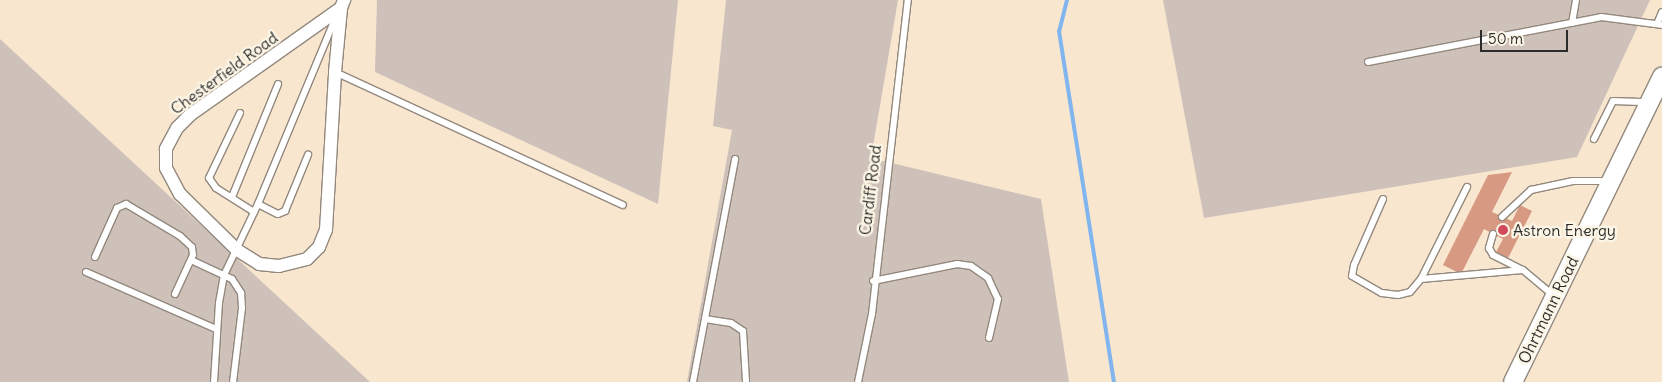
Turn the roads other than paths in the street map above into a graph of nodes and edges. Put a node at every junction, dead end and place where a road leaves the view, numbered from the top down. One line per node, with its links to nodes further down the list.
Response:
1 (908, 0): 32 (lane, Cardiff Road)
2 (1576, 0): 5 (lane)
3 (343, 4): 8 (street, Chesterfield Road); 20 (lane); 25 (street, Chesterfield Road)
4 (1662, 12): 6 (lane)
5 (1572, 24): 6 (lane); 7 (lane)
6 (1659, 25)
7 (1368, 62)
8 (335, 72): 21 (lane); 25 (street, Chesterfield Road)
9 (1662, 76): 11 (main road, Ohrtmann Road)
10 (278, 84): 18 (lane)
11 (1649, 102): 13 (lane); 16 (main road, Ohrtmann Road)
12 (240, 113): 18 (lane)
13 (1594, 139)
14 (308, 155): 20 (lane)
15 (734, 159): 35 (lane)
16 (1610, 181): 23 (lane); 34 (main road, Ohrtmann Road)
17 (1466, 187): 31 (lane)
18 (232, 197): 22 (lane)
19 (1383, 199): 31 (lane)
20 (258, 204): 22 (lane)
21 (623, 205)
22 (254, 212): 25 (lane)
23 (1502, 216)
24 (1493, 234): 28 (lane)
25 (237, 250): 30 (lane)
26 (95, 258): 27 (lane)
27 (191, 260): 30 (lane); 33 (lane)
28 (1523, 270): 31 (lane); 34 (lane)
29 (86, 272): 36 (lane)
30 (224, 275): 36 (lane); 39 (lane)
31 (1421, 279)
32 (873, 281): 37 (lane); 42 (lane, Cardiff Road)
33 (175, 294)
34 (1554, 296): 43 (main road, Ohrtmann Road)
35 (705, 319): 40 (lane); 41 (lane)
36 (216, 329): 38 (lane)
37 (989, 338)
38 (214, 382)
39 (233, 382)
40 (694, 382)
41 (746, 382)
42 (858, 382)
43 (1513, 382)

